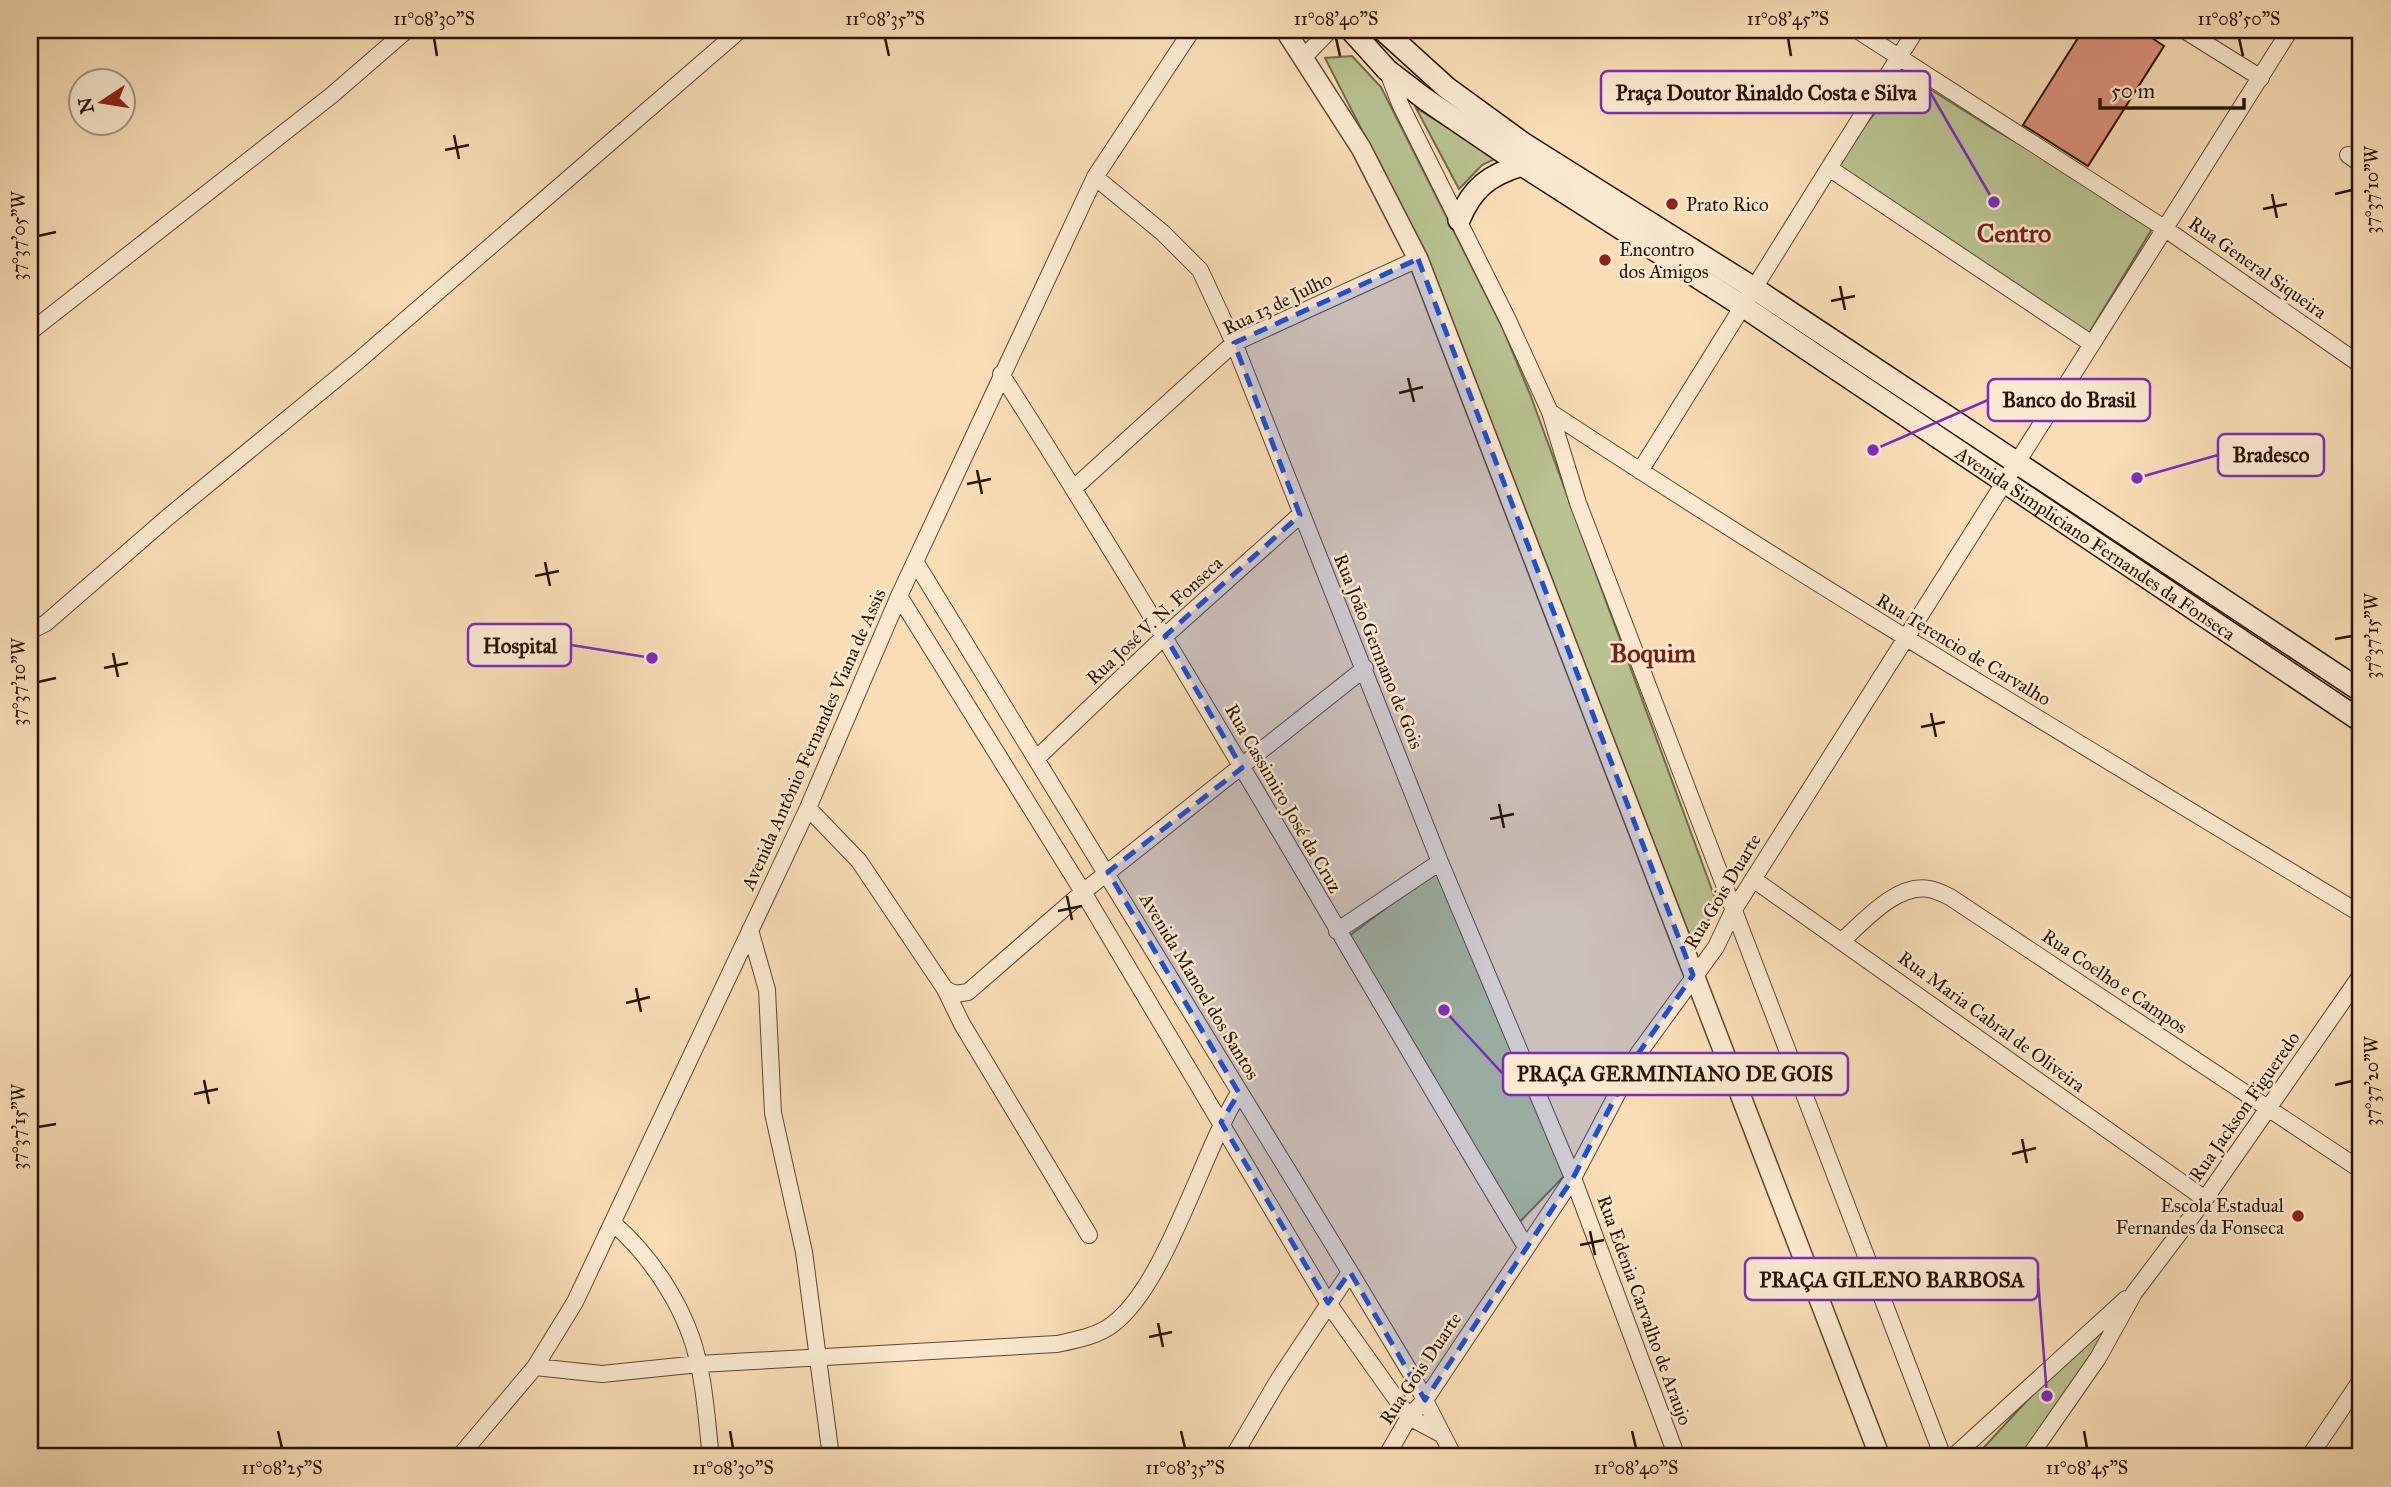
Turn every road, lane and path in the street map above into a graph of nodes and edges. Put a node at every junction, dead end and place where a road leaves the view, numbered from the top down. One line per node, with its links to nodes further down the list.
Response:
1 (407, 30): 23 (street)
2 (740, 30): 36 (street)
3 (1192, 30): 18 (street, Avenida Antônio Fernandes Viana de Assis)
4 (1285, 30): 12 (street)
5 (1330, 30): 12 (street)
6 (1351, 30): 14 (main road, Avenida Simpliciano Fernandes da Fonseca)
7 (1383, 30): 22 (main road, Avenida Simpliciano Fernandes da Fonseca)
8 (1857, 30): 13 (street, Rua General Siqueira)
9 (1916, 30): 13 (street)
10 (2184, 30): 15 (street)
11 (2290, 30): 15 (street, Rua Gois Duarte)
12 (1304, 57): 21 (street)
13 (1901, 59): 17 (street); 20 (street, Rua General Siqueira)
14 (1387, 70): 16 (main road, Avenida Simpliciano Fernandes da Fonseca); 19 (street)
15 (2261, 78): 20 (street, Rua Gois Duarte)
16 (1522, 165): 19 (main road); 22 (main road, Avenida Simpliciano Fernandes da Fonseca)
17 (1829, 168): 22 (street); 25 (street)
18 (1095, 177): 24 (street, Rua João Germano de Gois); 27 (street, Avenida Antônio Fernandes Viana de Assis)
19 (1459, 220): 28 (street)
20 (2164, 228): 25 (street, Rua Gois Duarte); 26 (street, Rua General Siqueira)
21 (1418, 259): 24 (street, Rua 13 de Julho); 54 (street)
22 (1749, 298): 29 (main road, Avenida Simpliciano Fernandes da Fonseca); 30 (street); 31 (main road, Avenida Simpliciano Fernandes da Fonseca)
23 (30, 331)
24 (1234, 343): 32 (street, Rua 13 de Julho); 33 (street, Rua João Germano de Gois)
25 (2092, 344): 29 (street, Rua Gois Duarte)
26 (2361, 365)
27 (1001, 374): 32 (street, Rua Cassimiro José da Cruz); 34 (street, Avenida Antônio Fernandes Viana de Assis)
28 (1550, 412): 30 (street, Rua Terencio de Carvalho); 49 (street)
29 (2016, 461): 31 (street, Rua Gois Duarte); 40 (main road, Avenida Simpliciano Fernandes da Fonseca)
30 (1640, 471): 38 (street, Rua Terencio de Carvalho)
31 (2003, 483): 38 (street, Rua Gois Duarte); 41 (main road, Avenida Simpliciano Fernandes da Fonseca)
32 (1074, 488): 37 (street, Rua Cassimiro José da Cruz)
33 (1300, 515): 37 (street, Rua José V. N. Fonseca); 39 (street, Rua João Germano de Gois)
34 (916, 564): 35 (street, Avenida Antônio Fernandes Viana de Assis); 42 (street, Avenida Manoel dos Santos)
35 (900, 596): 44 (street, Avenida Antônio Fernandes Viana de Assis); 48 (street)
36 (30, 631)
37 (1166, 636): 42 (street, Rua José V. N. Fonseca); 43 (street, Rua Cassimiro José da Cruz)
38 (1907, 639): 47 (street, Rua Gois Duarte); 50 (street, Rua Terencio de Carvalho)
39 (1365, 668): 43 (street); 45 (street, Rua João Germano de Gois)
40 (2361, 691)
41 (2361, 721)
42 (1037, 758): 46 (street, Avenida Manoel dos Santos)
43 (1242, 768): 46 (street); 52 (street, Rua Cassimiro José da Cruz)
44 (807, 808): 51 (street, Avenida Antônio Fernandes Viana de Assis); 56 (street)
45 (1440, 862): 52 (street); 61 (street, Rua João Germano de Gois)
46 (1108, 872): 48 (street); 57 (street, Avenida Manoel dos Santos)
47 (1753, 879): 49 (street, Rua Gois Duarte); 53 (street, Rua Maria Cabral de Oliveira)
48 (1083, 892): 56 (street); 59 (street)
49 (1732, 911): 54 (street, Rua Gois Duarte); 84 (street)
50 (2361, 914)
51 (750, 930): 63 (street, Avenida Antônio Fernandes Viana de Assis); 69 (street)
52 (1338, 931): 65 (street, Rua Cassimiro José da Cruz)
53 (1843, 940): 58 (street, Rua Coelho e Campos); 62 (street, Rua Maria Cabral de Oliveira)
54 (1693, 975): 61 (street, Rua Gois Duarte); 83 (street)
55 (2361, 975): 58 (street, Rua Jackson Figueredo)
56 (945, 989): 64 (street)
57 (1239, 1093): 59 (street); 66 (street, Avenida Manoel dos Santos)
58 (2268, 1108): 60 (street, Rua Coelho e Campos); 62 (street, Rua Jackson Figueredo)
59 (1221, 1122): 68 (street); 69 (street)
60 (2361, 1170)
61 (1573, 1178): 65 (street, Rua Gois Duarte); 82 (street, Rua Edenia Carvalho de Araujo)
62 (2205, 1199): 67 (street, Rua Jackson Figueredo)
63 (614, 1224): 70 (street); 71 (street, Avenida Antônio Fernandes Viana de Assis)
64 (1088, 1235)
65 (1526, 1247): 73 (street, Rua Gois Duarte)
66 (1350, 1272): 68 (street); 73 (street, Avenida Manoel dos Santos)
67 (2134, 1293): 85 (street); 86 (street)
68 (1328, 1303): 74 (street); 79 (street)
69 (818, 1359): 70 (street); 78 (street)
70 (699, 1364): 71 (street); 77 (street)
71 (535, 1367): 76 (street, Avenida Antônio Fernandes Viana de Assis)
72 (2361, 1380): 87 (street)
73 (1425, 1400): 74 (street, Rua Gois Duarte); 75 (street, Avenida Manoel dos Santos)
74 (1409, 1418): 75 (street); 80 (street, Rua Gois Duarte)
75 (1441, 1434): 81 (street, Avenida Manoel dos Santos)
76 (459, 1457)
77 (711, 1457)
78 (831, 1457)
79 (1233, 1457)
80 (1386, 1457)
81 (1454, 1457)
82 (1677, 1457)
83 (1880, 1457)
84 (1943, 1457)
85 (1953, 1457)
86 (2029, 1457)
87 (2309, 1457)

